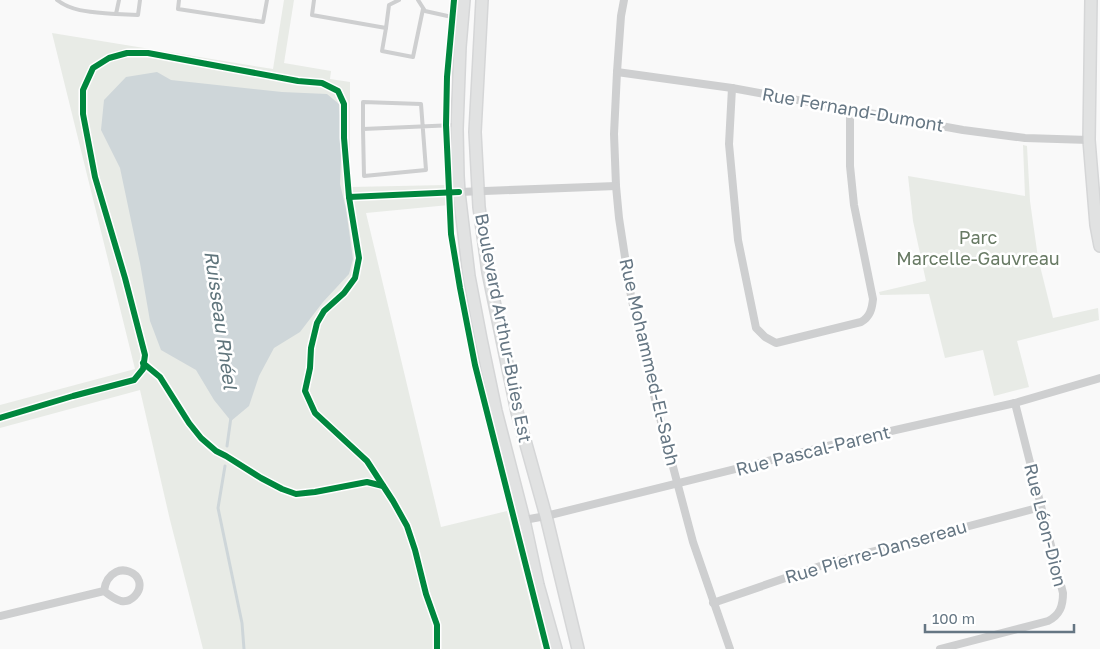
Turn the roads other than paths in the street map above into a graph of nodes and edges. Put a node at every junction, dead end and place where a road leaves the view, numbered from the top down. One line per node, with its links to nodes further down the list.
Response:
1 (57, 0): 14 (lane)
2 (119, 0): 14 (lane)
3 (140, 0): 14 (lane)
4 (180, 0): 5 (lane)
5 (267, 0)
6 (314, 0): 16 (lane)
7 (399, 0): 16 (lane)
8 (418, 0): 13 (lane)
9 (464, 0): 15 (street, Boulevard Arthur-Buies Est)
10 (482, 0): 26 (street, Boulevard Arthur-Buies Est)
11 (624, 0): 17 (street, Rue Mohammed-El-Sabh)
12 (1091, 0): 23 (street)
13 (423, 8): 15 (lane); 16 (lane)
14 (116, 14)
15 (462, 19): 20 (street, Boulevard Arthur-Buies Est)
16 (386, 28)
17 (617, 72): 18 (street, Rue Fernand-Dumont); 24 (street, Rue Mohammed-El-Sabh)
18 (732, 88): 19 (street, Rue Fernand-Dumont); 19 (street)
19 (850, 110): 23 (street, Rue Fernand-Dumont)
20 (458, 124): 21 (lane); 25 (street, Boulevard Arthur-Buies Est)
21 (424, 126): 22 (lane); 22 (lane); 22 (lane)
22 (363, 129)
23 (1089, 140): 27 (street)
24 (616, 186): 26 (street); 30 (street, Rue Mohammed-El-Sabh)
25 (459, 192): 26 (street); 33 (street, Boulevard Arthur-Buies Est)
26 (478, 192): 32 (street, Boulevard Arthur-Buies Est)
27 (1100, 246)
28 (1100, 378): 29 (street, Rue Pascal-Parent)
29 (1014, 403): 30 (street, Rue Pascal-Parent); 31 (street, Rue Léon-Dion)
30 (677, 484): 32 (street, Rue Pascal-Parent); 35 (street)
31 (1041, 507): 35 (street, Rue Pierre-Dansereau); 40 (street, Rue Léon-Dion)
32 (546, 516): 33 (street, Rue Pascal-Parent); 38 (street, Boulevard Arthur-Buies Est)
33 (524, 520): 37 (street, Boulevard Arthur-Buies Est)
34 (104, 591): 34 (street); 36 (street)
35 (714, 603): 39 (street)
36 (0, 616)
37 (556, 649)
38 (578, 649)
39 (730, 649)
40 (940, 649)

